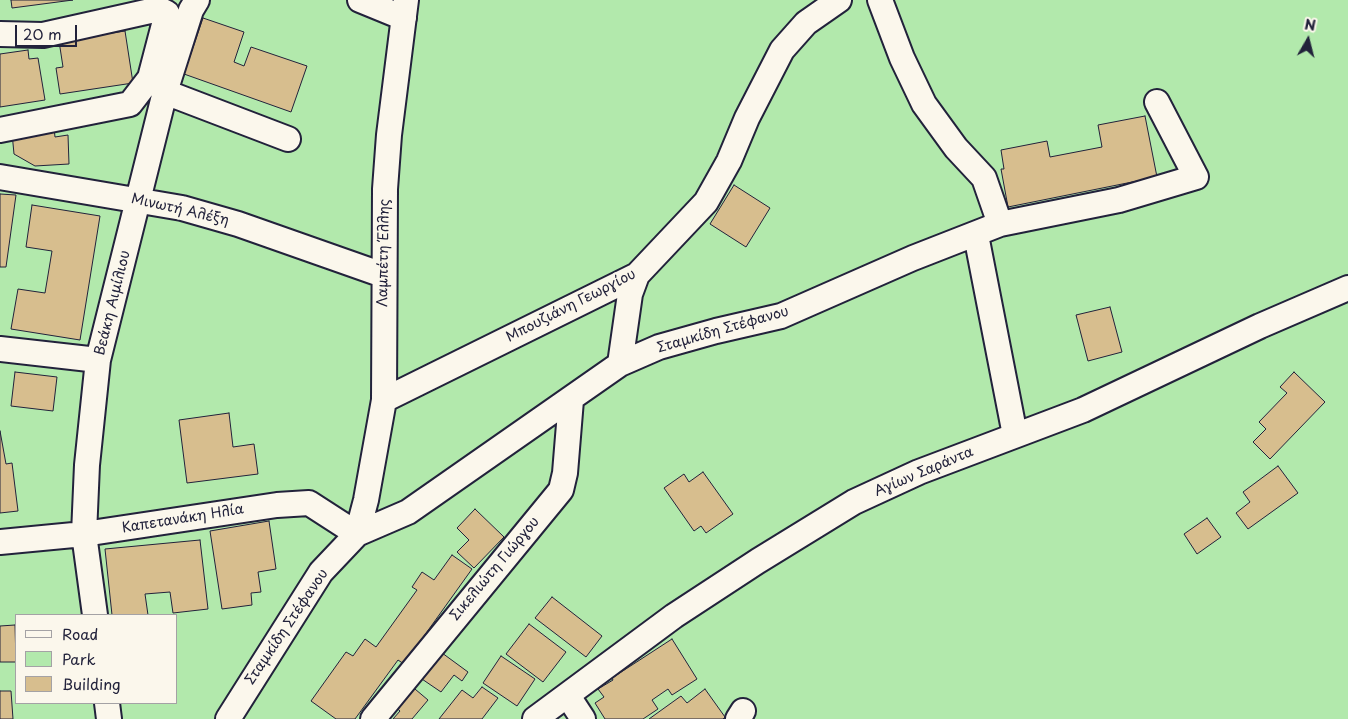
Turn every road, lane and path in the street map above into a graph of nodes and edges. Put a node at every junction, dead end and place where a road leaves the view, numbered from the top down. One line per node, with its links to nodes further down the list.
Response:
1 (197, 0): 7 (street, Βεάκη Αιμίλιου)
2 (360, 0): 5 (street, Λαμπέτη Έλλης)
3 (839, 0): 15 (street, Μπουζιάνη Γεωργίου)
4 (880, 0): 13 (street)
5 (405, 9): 16 (street, Λαμπέτη Έλλης)
6 (0, 34): 9 (street)
7 (165, 92): 10 (street); 12 (street, Βεάκη Αιμίλιου)
8 (1157, 102): 13 (street, Σταμκίδη Στέφανου)
9 (0, 130)
10 (288, 139)
11 (0, 177): 12 (street, Μινωτή Αλέξη)
12 (138, 200): 16 (street, Μινωτή Αλέξη); 19 (street, Βεάκη Αιμίλιου)
13 (1000, 224): 14 (street, Σταμκίδη Στέφανου)
14 (976, 235): 20 (street, Σταμκίδη Στέφανου); 23 (street)
15 (637, 274): 20 (street); 21 (street, Μπουζιάνη Γεωργίου)
16 (383, 275): 21 (street, Λαμπέτη Έλλης)
17 (1348, 288): 23 (street, Αγίων Σαράντα)
18 (0, 349): 19 (street)
19 (98, 360): 24 (street, Βεάκη Αιμίλιου)
20 (620, 364): 22 (street, Σταμκίδη Στέφανου)
21 (384, 400): 25 (street, Λαμπέτη Έλλης)
22 (571, 400): 25 (street, Σταμκίδη Στέφανου); 32 (street, Σικελιώτη Γιώργου)
23 (1015, 435): 28 (street, Αγίων Σαράντα)
24 (84, 534): 25 (street, Καπετανάκη Ηλία); 26 (street, Καπετανάκη Ηλία); 27 (street, Βεάκη Αιμίλιου)
25 (357, 534): 31 (street, Σταμκίδη Στέφανου)
26 (0, 542)
27 (95, 614)
28 (568, 696): 33 (street, Αγίων Σαράντα); 34 (street)
29 (107, 704): 30 (street)
30 (109, 719)
31 (228, 719)
32 (373, 719)
33 (535, 719)
34 (583, 719)

